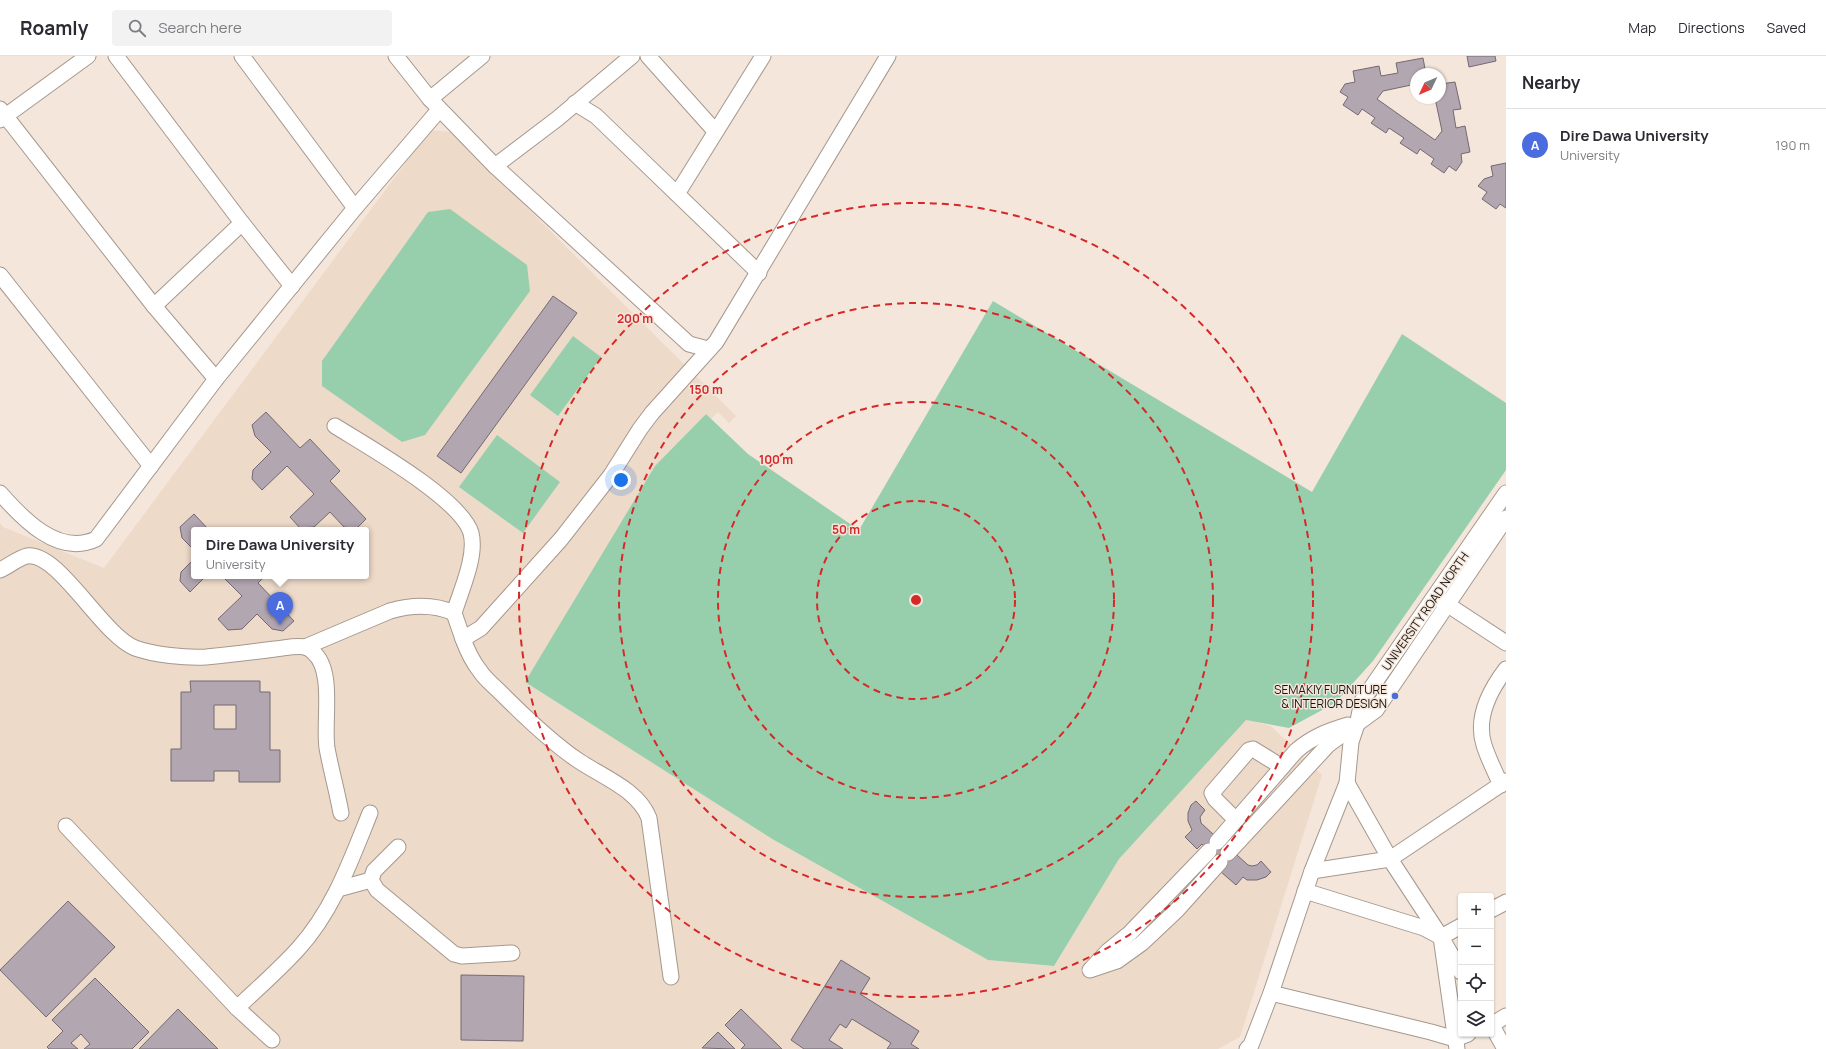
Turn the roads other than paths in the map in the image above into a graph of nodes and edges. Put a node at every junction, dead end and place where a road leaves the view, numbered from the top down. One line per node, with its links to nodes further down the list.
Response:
1 (88, 56): 12 (street)
2 (116, 56): 17 (street)
3 (242, 56): 16 (street)
4 (396, 56): 11 (street)
5 (482, 56): 11 (street)
6 (632, 56): 10 (street)
7 (648, 56): 13 (street)
8 (763, 56): 13 (street)
9 (888, 56): 18 (street)
10 (575, 103): 14 (street); 15 (street)
11 (434, 104): 14 (street); 16 (street)
12 (2, 115): 21 (street)
13 (715, 131): 15 (street)
14 (495, 166): 22 (street)
15 (677, 194): 18 (street)
16 (355, 208): 20 (street)
17 (242, 223): 20 (street); 21 (street)
18 (759, 273): 22 (street)
19 (0, 275): 25 (street)
20 (292, 286): 23 (street)
21 (154, 306): 23 (street)
22 (708, 349): 34 (street)
23 (216, 379): 25 (street)
24 (336, 426): 33 (street)
25 (151, 466): 26 (street)
26 (0, 493)
27 (1506, 493): 29 (street, UNIVERSITY ROAD NORTH)
28 (1506, 518): 29 (street, UNIVERSITY ROAD NORTH)
29 (1496, 530): 31 (street, UNIVERSITY ROAD NORTH); 32 (street, UNIVERSITY ROAD NORTH)
30 (0, 570): 36 (street)
31 (1435, 597): 32 (street); 38 (street, UNIVERSITY ROAD NORTH)
32 (1448, 605): 35 (street); 38 (street, UNIVERSITY ROAD NORTH)
33 (454, 613): 34 (street); 36 (street)
34 (463, 639): 58 (street)
35 (1506, 643)
36 (304, 647): 42 (street)
37 (1506, 669): 41 (street)
38 (1358, 721): 39 (street); 40 (street); 44 (street)
39 (1282, 767): 44 (street); 44 (street)
40 (1346, 783): 47 (street); 48 (street)
41 (1503, 783): 47 (street)
42 (341, 813)
43 (370, 813): 50 (street)
44 (1236, 820)
45 (66, 826): 60 (street)
46 (398, 848): 49 (street)
47 (1390, 859): 48 (street); 55 (street)
48 (1312, 871): 51 (street)
49 (370, 880): 50 (street); 56 (street)
50 (338, 889): 60 (street)
51 (1305, 891): 55 (street); 59 (street)
52 (1506, 902): 53 (street)
53 (1494, 908)
54 (1458, 928): 55 (street)
55 (1441, 937): 57 (street); 65 (street)
56 (512, 954)
57 (1458, 967)
58 (671, 977)
59 (1271, 993): 65 (street); 66 (street)
60 (237, 1008): 64 (street)
61 (1506, 1016): 62 (street)
62 (1494, 1022)
63 (1494, 1029): 67 (street)
64 (272, 1040)
65 (1460, 1041)
66 (1248, 1049)
67 (1505, 1049)

